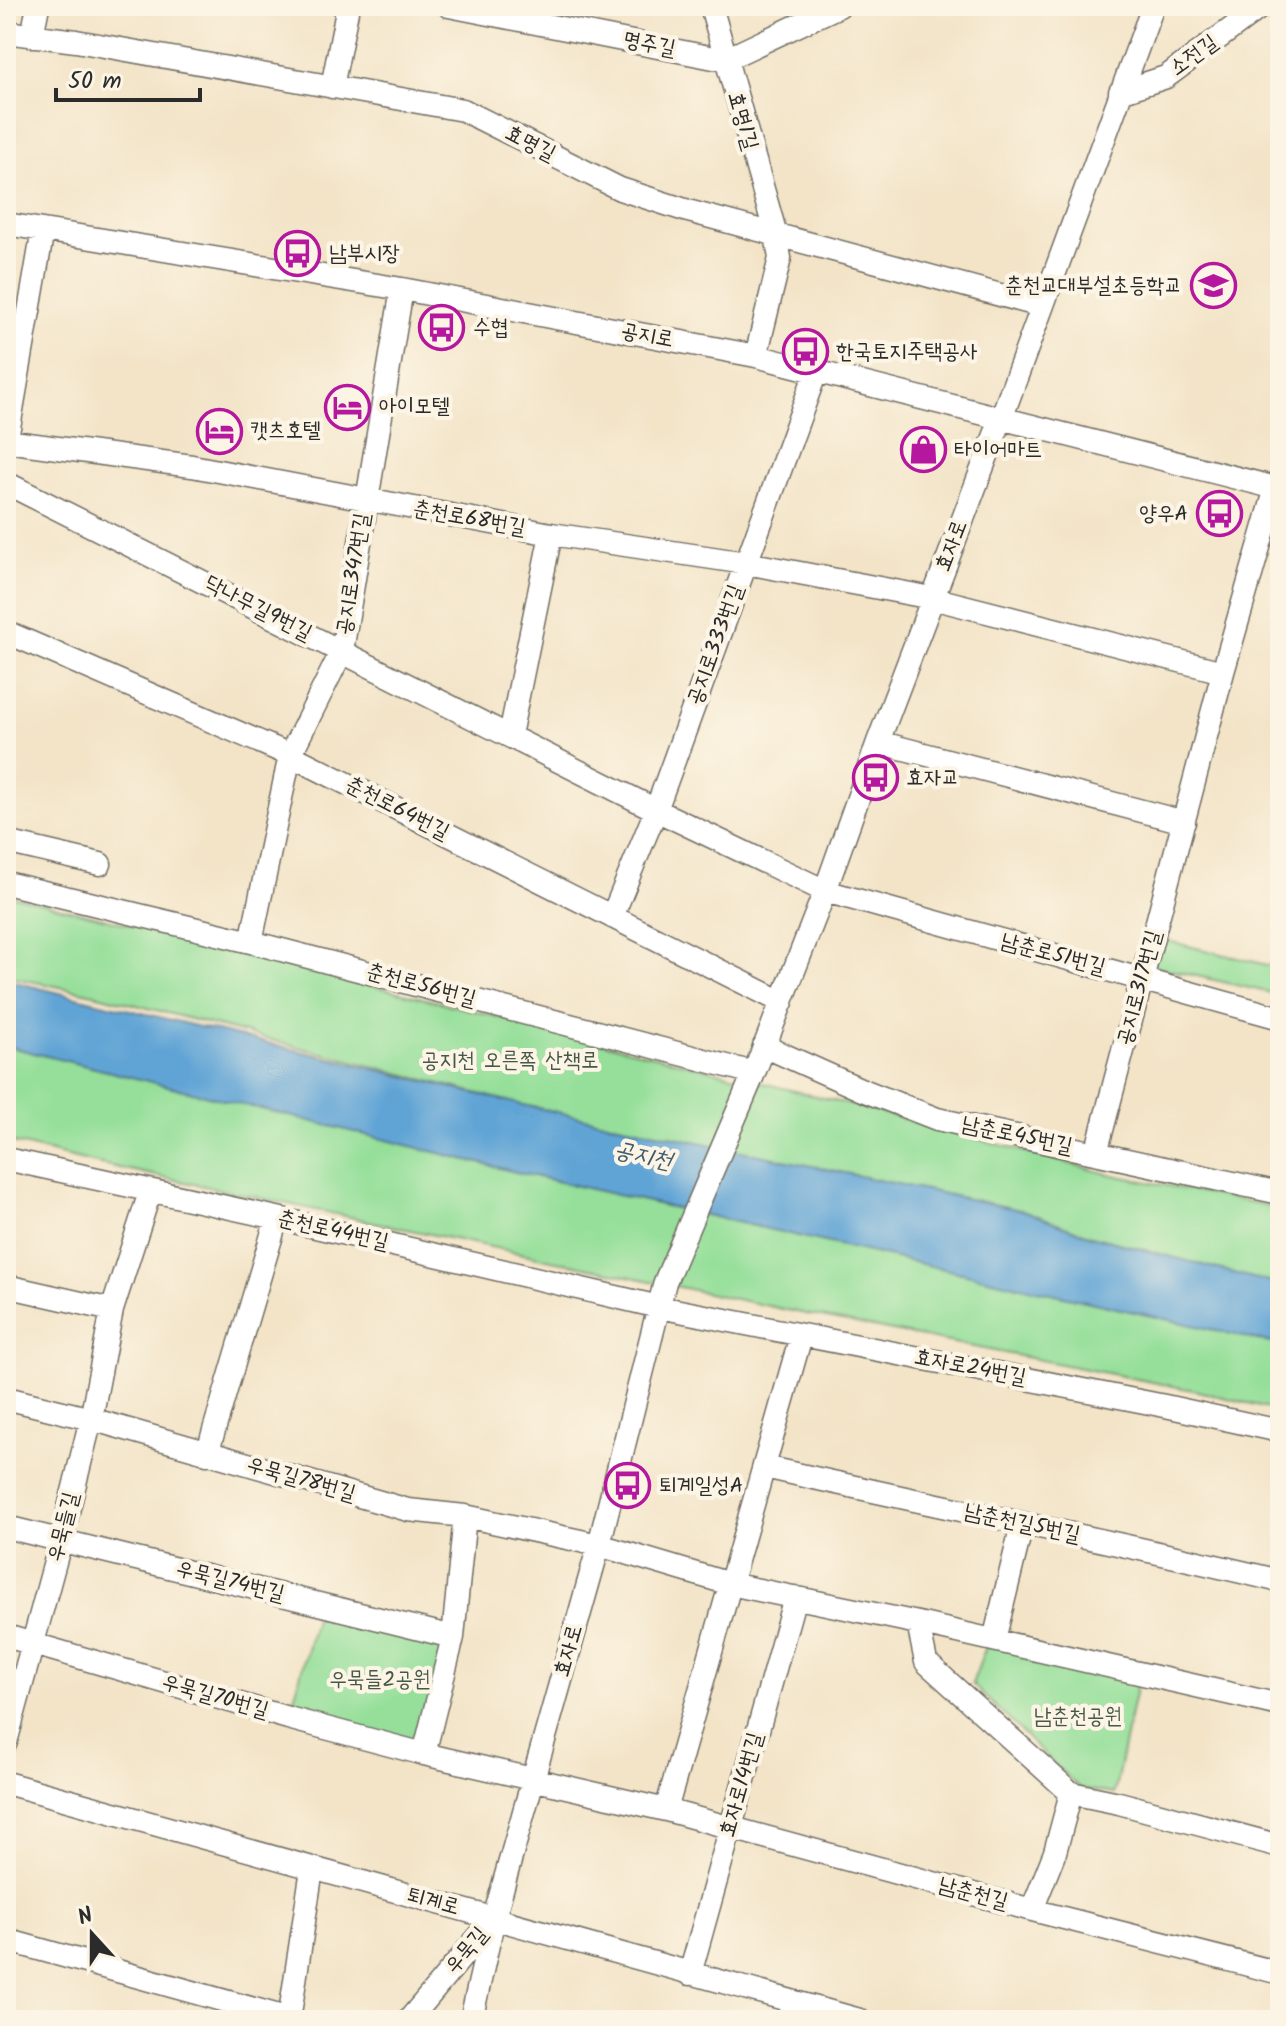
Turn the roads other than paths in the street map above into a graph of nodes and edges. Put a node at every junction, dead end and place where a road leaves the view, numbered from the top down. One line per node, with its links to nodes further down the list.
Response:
1 (38, 6): 9 (street)
2 (348, 6): 11 (street)
3 (449, 6): 10 (street, 명주길)
4 (711, 6): 10 (street, 효명1길)
5 (839, 6): 10 (street)
6 (1153, 6): 12 (street, 효자로)
7 (1262, 6): 12 (street, 소전길)
8 (6, 32): 9 (street, 효명길)
9 (32, 36): 11 (street, 효명길)
10 (724, 60): 15 (street, 효명1길)
11 (332, 87): 15 (street, 효명길)
12 (1120, 92): 17 (street, 효자로)
13 (6, 224): 14 (street, 공지로)
14 (43, 230): 16 (street, 공지로); 21 (street)
15 (776, 235): 17 (street, 효명길); 18 (street, 효명1길)
16 (402, 289): 18 (street, 공지로); 24 (street, 공지로347번길)
17 (1041, 306): 20 (street, 효자로)
18 (756, 356): 19 (street, 공지로)
19 (816, 372): 20 (street, 공지로); 26 (street, 공지로333번길)
20 (1001, 419): 23 (street, 공지로); 27 (street, 효자로)
21 (6, 442): 24 (street, 춘천로68번길)
22 (6, 483): 29 (street, 닥나무길9번길)
23 (1278, 489): 30 (street, 공지로317번길)
24 (366, 501): 25 (street, 춘천로68번길); 29 (street, 공지로347번길)
25 (551, 534): 26 (street, 춘천로68번길); 31 (street)
26 (746, 563): 27 (street, 춘천로68번길); 34 (street, 공지로333번길)
27 (932, 598): 30 (street); 32 (street, 효자로)
28 (6, 632): 33 (street, 춘천로64번길)
29 (342, 651): 31 (street, 닥나무길9번길); 33 (street, 공지로347번길)
30 (1223, 672): 35 (street, 공지로317번길)
31 (510, 735): 34 (street, 닥나무길9번길)
32 (878, 742): 35 (street); 39 (street, 효자로)
33 (290, 755): 40 (street, 춘천로64번길); 41 (street, 공지로347번길)
34 (656, 810): 39 (street, 닥나무길9번길); 40 (street, 공지로333번길)
35 (1184, 822): 42 (street, 공지로317번길)
36 (6, 842): 37 (street)
37 (100, 864)
38 (6, 883): 41 (street, 춘천로56번길)
39 (825, 891): 42 (street, 남춘로51번길); 43 (street, 효자로)
40 (612, 917): 43 (street, 춘천로64번길)
41 (251, 942): 46 (street, 춘천로56번길)
42 (1143, 979): 44 (street, 남춘로51번길); 47 (street, 공지로317번길)
43 (782, 1002): 45 (street, 효자로)
44 (1280, 1018)
45 (764, 1046): 46 (street, 효자로); 47 (street, 남춘로45번길)
46 (751, 1079): 53 (street, 효자로)
47 (1096, 1153): 50 (street, 남춘로45번길)
48 (6, 1159): 49 (street, 춘천로44번길)
49 (150, 1192): 51 (street, 춘천로44번길); 54 (street, 우묵들길)
50 (1280, 1193)
51 (277, 1218): 53 (street, 춘천로44번길); 59 (street)
52 (6, 1286): 54 (street)
53 (659, 1307): 55 (street, 효자로24번길); 65 (street, 효자로)
54 (112, 1310): 57 (street, 우묵들길)
55 (801, 1336): 58 (street, 효자로24번길); 60 (street)
56 (6, 1398): 57 (street, 우묵길78번길)
57 (91, 1419): 59 (street, 우묵길78번길); 64 (street, 우묵들길)
58 (1280, 1431)
59 (207, 1454): 61 (street, 우묵길78번길)
60 (765, 1467): 62 (street, 남춘천길5번길); 67 (street)
61 (465, 1516): 65 (street, 우묵길78번길); 71 (street)
62 (1022, 1525): 66 (street, 남춘천길5번길); 72 (street)
63 (6, 1527): 64 (street, 우묵길74번길)
64 (61, 1540): 71 (street, 우묵길74번길); 73 (street, 우묵들길)
65 (599, 1545): 67 (street); 77 (street, 효자로)
66 (1280, 1581)
67 (730, 1584): 68 (street); 80 (street)
68 (795, 1597): 69 (street); 81 (street, 효자로14번길)
69 (918, 1623): 72 (street); 79 (street)
70 (6, 1636): 73 (street, 우묵길70번길)
71 (453, 1637): 76 (street)
72 (994, 1640): 74 (street)
73 (32, 1644): 75 (street, 우묵들길); 76 (street, 우묵길70번길)
74 (1280, 1705)
75 (6, 1742)
76 (424, 1754): 77 (street, 우묵길70번길)
77 (534, 1779): 80 (street, 남춘천길); 85 (street, 효자로)
78 (6, 1783): 83 (street, 퇴계로)
79 (1071, 1793): 82 (street); 84 (street)
80 (666, 1810): 81 (street, 남춘천길)
81 (729, 1828): 84 (street, 남춘천길); 88 (street, 효자로14번길)
82 (1280, 1846)
83 (312, 1869): 85 (street, 퇴계로); 89 (street)
84 (1032, 1910): 87 (street, 남춘천길)
85 (494, 1918): 88 (street, 퇴계로); 90 (street, 우묵길); 91 (street, 효자로)
86 (6, 1940): 89 (street)
87 (1280, 1973)
88 (690, 1974): 92 (street, 퇴계로)
89 (289, 2020)
90 (409, 2020)
91 (471, 2020)
92 (860, 2020)

